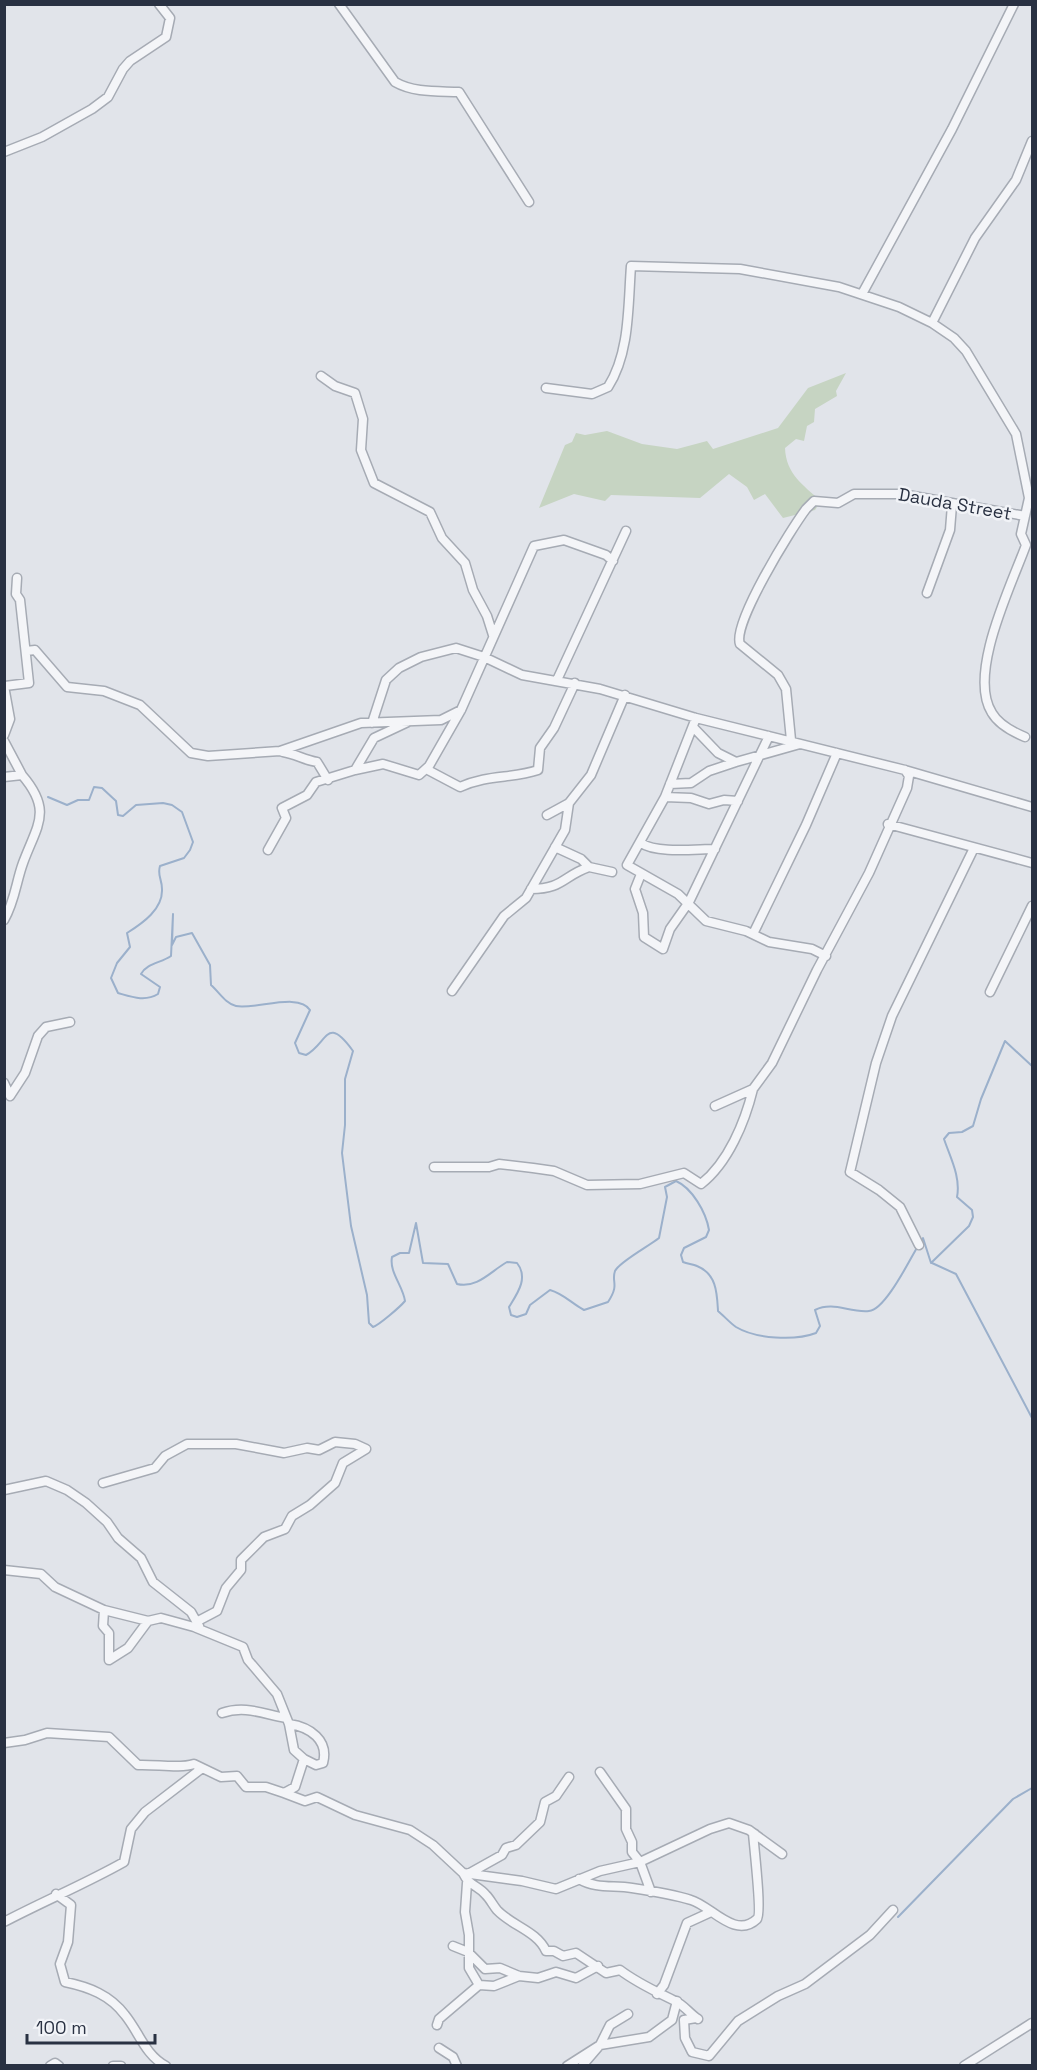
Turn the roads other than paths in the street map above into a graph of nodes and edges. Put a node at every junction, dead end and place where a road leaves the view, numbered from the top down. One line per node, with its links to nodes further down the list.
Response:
1 (159, 4): 5 (street)
2 (339, 4): 6 (street)
3 (1014, 4): 7 (street)
4 (1032, 141): 8 (street)
5 (4, 152)
6 (530, 202)
7 (862, 294): 8 (street); 10 (street)
8 (932, 323): 12 (street)
9 (321, 376): 19 (street)
10 (546, 388)
11 (952, 505): 12 (street, Dauda Street); 18 (street); 34 (street, Dauda Street)
12 (1025, 516): 14 (street)
13 (626, 531): 16 (street)
14 (1021, 534): 15 (street, Dauda Street); 33 (street)
15 (1032, 539)
16 (613, 561): 19 (street); 22 (street)
17 (17, 578): 20 (street)
18 (927, 593)
19 (493, 635): 21 (street)
20 (26, 651): 24 (street); 37 (street)
21 (483, 657): 22 (street); 26 (street); 29 (street)
22 (557, 680): 23 (street)
23 (575, 683): 25 (street); 41 (street)
24 (5, 686): 31 (street)
25 (625, 695): 27 (street); 50 (street)
26 (461, 710): 28 (street); 41 (street)
27 (696, 718): 30 (street); 32 (street)
28 (408, 722): 29 (street); 42 (street)
29 (372, 723): 37 (street)
30 (693, 727): 40 (street); 47 (street)
31 (4, 735)
32 (769, 736): 34 (street); 39 (street)
33 (1025, 737)
34 (791, 740): 36 (street)
35 (4, 741): 44 (street)
36 (804, 744): 38 (street); 39 (street)
37 (280, 751): 46 (street)
38 (837, 753): 43 (street); 67 (street)
39 (759, 757): 40 (street); 49 (street)
40 (736, 762): 47 (street)
41 (426, 769): 42 (street)
42 (355, 770): 46 (street)
43 (905, 770): 51 (street); 53 (street)
44 (22, 775): 45 (street); 66 (street)
45 (4, 777)
46 (328, 780): 58 (street)
47 (670, 783): 48 (street)
48 (664, 797): 49 (street); 54 (street)
49 (738, 801): 57 (street)
50 (569, 803): 52 (street); 55 (street)
51 (1032, 807)
52 (547, 815)
53 (888, 825): 56 (street); 68 (street)
54 (641, 843): 57 (street); 62 (street)
55 (555, 848): 60 (street); 63 (street)
56 (974, 848): 59 (street); 76 (street)
57 (716, 849): 64 (street)
58 (268, 850)
59 (1032, 863)
60 (589, 867): 61 (street); 63 (street)
61 (612, 872)
62 (641, 874): 64 (street); 64 (street)
63 (531, 890): 69 (street)
64 (689, 902): 67 (street)
65 (1032, 906): 70 (street)
66 (4, 920)
67 (753, 934): 68 (street)
68 (826, 956): 73 (street)
69 (452, 991)
70 (990, 992)
71 (70, 1022): 72 (street)
72 (4, 1083)
73 (753, 1089): 74 (street); 75 (street)
74 (715, 1106)
75 (434, 1167)
76 (919, 1245)
77 (103, 1483): 82 (street)
78 (4, 1490): 82 (street)
79 (4, 1570): 80 (street)
80 (104, 1610): 81 (street); 81 (street)
81 (148, 1621): 82 (street)
82 (197, 1626): 84 (street)
83 (222, 1713): 84 (street)
84 (288, 1721): 86 (street); 86 (street)
85 (4, 1743): 87 (street)
86 (304, 1759): 90 (street)
87 (201, 1769): 90 (street); 95 (street)
88 (600, 1772): 91 (street)
89 (568, 1777): 92 (street)
90 (284, 1793): 92 (street)
91 (640, 1862): 93 (street); 94 (street); 97 (street)
92 (466, 1877): 93 (street); 100 (street); 101 (street)
93 (579, 1879): 94 (street)
94 (651, 1892): 97 (street)
95 (56, 1894): 98 (street); 113 (street)
96 (892, 1910): 108 (street)
97 (711, 1912): 104 (street)
98 (4, 1922)
99 (453, 1946): 100 (street)
100 (468, 1952): 102 (street); 103 (street)
101 (598, 1965): 102 (street); 104 (street)
102 (519, 1976): 103 (street)
103 (479, 1985): 110 (street)
104 (657, 1994): 105 (street)
105 (677, 2001): 107 (street); 108 (street)
106 (628, 2014): 111 (street)
107 (672, 2020): 108 (street); 111 (street)
108 (684, 2020)
109 (1032, 2023): 121 (street)
110 (437, 2025)
111 (600, 2045): 119 (street); 120 (street)
112 (439, 2048): 118 (street)
113 (161, 2065)
114 (50, 2066): 115 (street)
115 (59, 2066)
116 (112, 2066): 117 (street)
117 (121, 2066)
118 (457, 2066)
119 (567, 2066)
120 (582, 2066)
121 (964, 2066)

